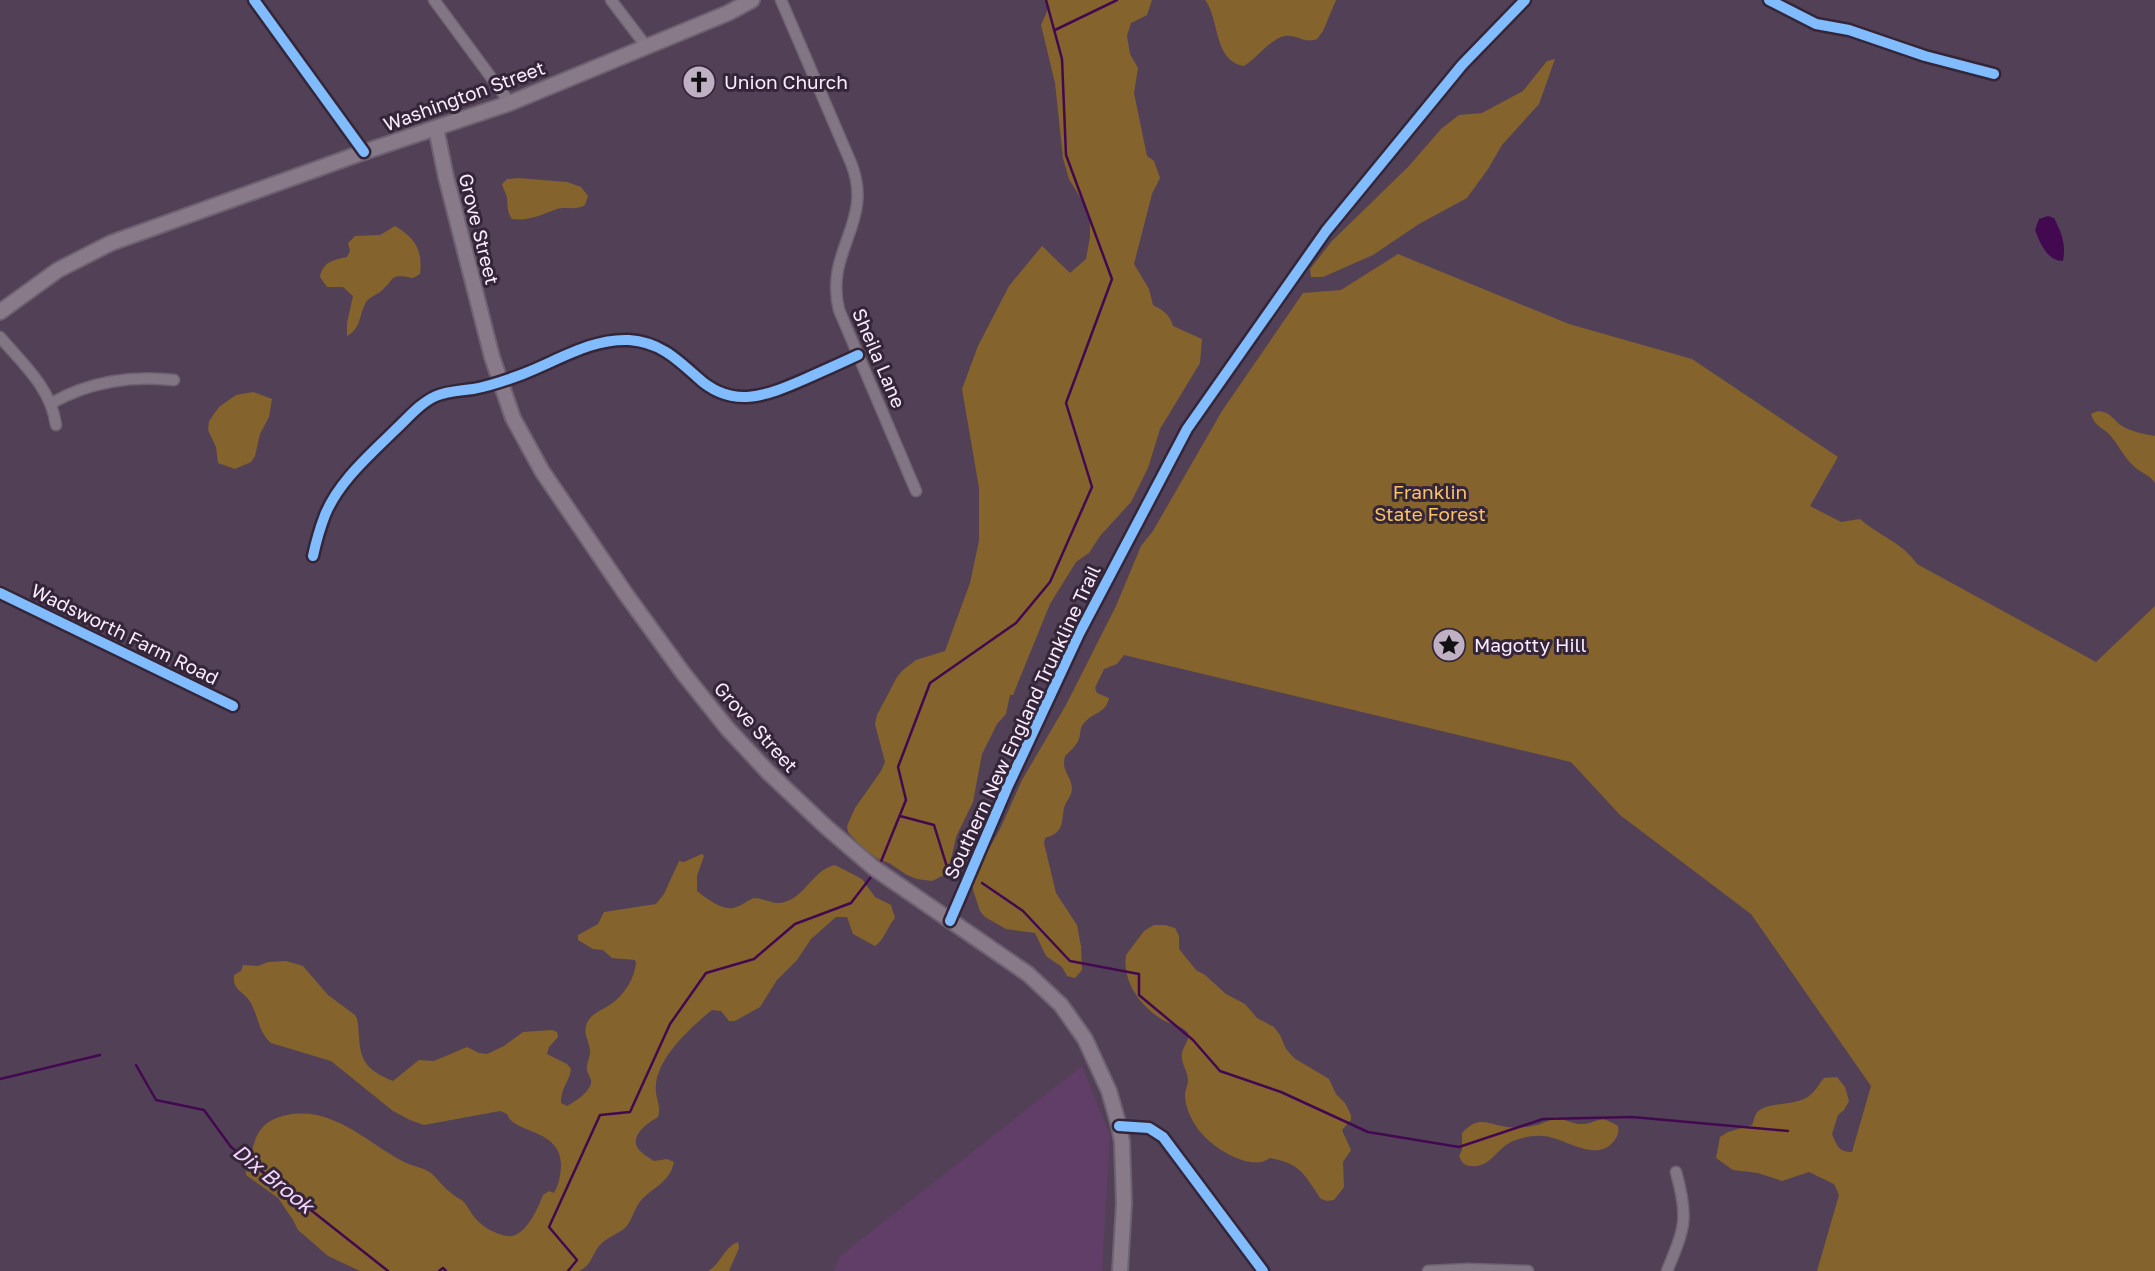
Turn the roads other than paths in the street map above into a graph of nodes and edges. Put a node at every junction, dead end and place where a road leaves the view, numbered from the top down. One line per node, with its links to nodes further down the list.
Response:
1 (254, 0): 11 (street)
2 (434, 0): 9 (street)
3 (611, 0): 7 (street)
4 (752, 0): 7 (main road, Washington Street)
5 (781, 0): 14 (street, Sheila Lane)
6 (1769, 0): 8 (street)
7 (646, 46): 9 (main road, Washington Street)
8 (1994, 75)
9 (510, 103): 10 (main road, Washington Street)
10 (436, 128): 11 (main road, Washington Street); 16 (main road, Grove Street)
11 (364, 152): 12 (main road, Washington Street)
12 (0, 312)
13 (0, 337): 17 (street)
14 (858, 355): 16 (street); 19 (street, Sheila Lane)
15 (174, 380): 17 (street)
16 (500, 381): 20 (street); 23 (main road, Grove Street)
17 (52, 403): 18 (street)
18 (56, 425)
19 (916, 491)
20 (313, 556)
21 (0, 593): 22 (street, Wadsworth Farm Road)
22 (233, 706)
23 (1119, 1126): 25 (main road, Grove Street); 26 (street)
24 (1676, 1172): 29 (street)
25 (1119, 1271)
26 (1262, 1271)
27 (1428, 1271): 28 (street)
28 (1528, 1271)
29 (1667, 1271)

